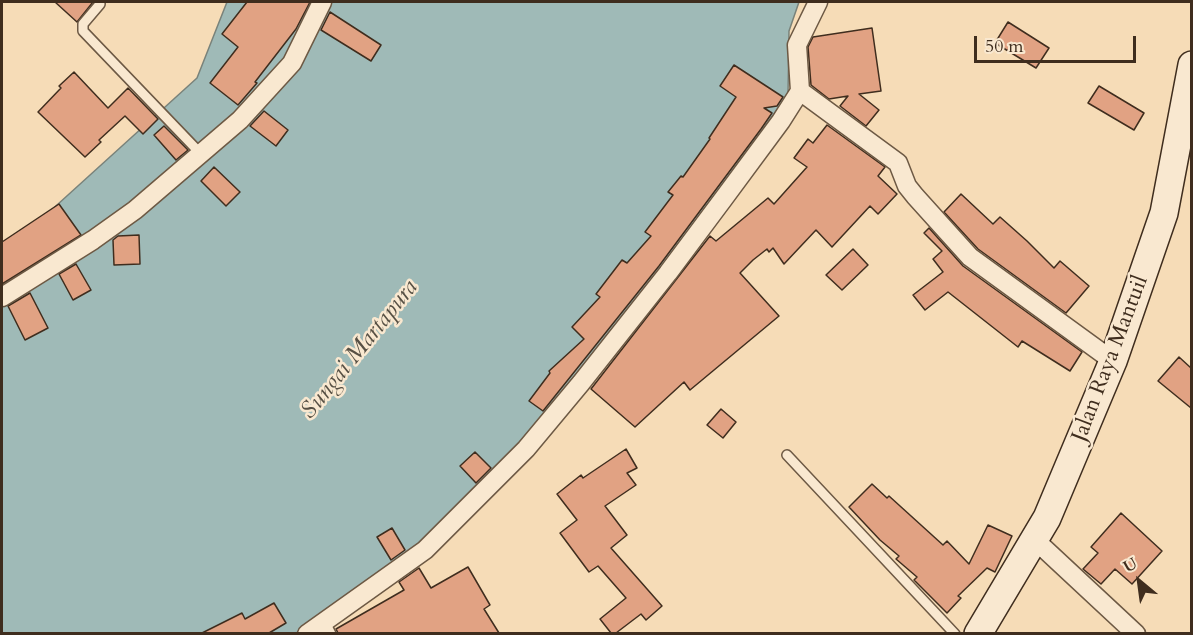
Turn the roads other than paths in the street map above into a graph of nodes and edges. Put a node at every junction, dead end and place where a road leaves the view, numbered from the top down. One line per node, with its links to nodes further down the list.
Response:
1 (322, 2): 6 (street)
2 (818, 2): 5 (street)
3 (100, 4): 6 (lane)
4 (1191, 65): 8 (street, Jalan Raya Mantuil)
5 (800, 91): 8 (street); 11 (street)
6 (200, 153): 7 (street)
7 (2, 297)
8 (1113, 361): 10 (street, Jalan Raya Mantuil)
9 (787, 455): 13 (lane)
10 (1034, 539): 14 (street, Jalan Raya Mantuil); 15 (street)
11 (328, 628): 12 (street)
12 (308, 633)
13 (955, 633)
14 (978, 633)
15 (1136, 633)

